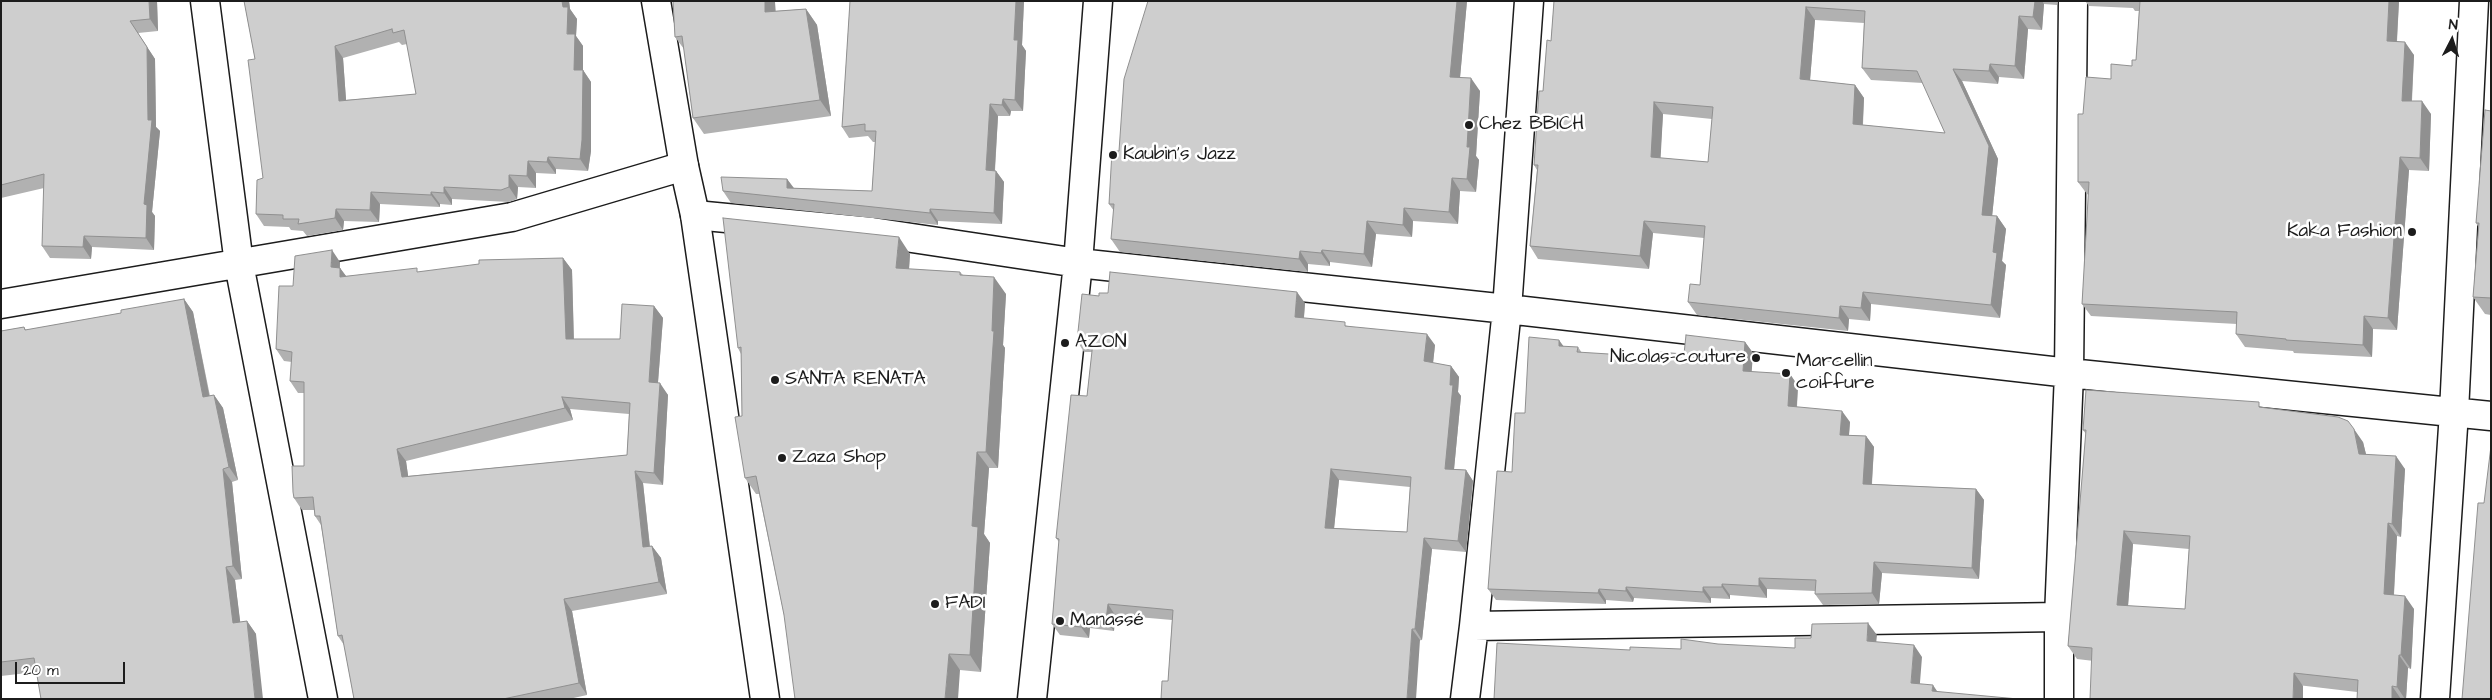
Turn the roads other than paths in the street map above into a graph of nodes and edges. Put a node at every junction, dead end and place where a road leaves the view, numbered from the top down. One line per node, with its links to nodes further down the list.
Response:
1 (205, 1): 10 (street)
2 (656, 1): 7 (street)
3 (1098, 1): 9 (street)
4 (1529, 1): 12 (street)
5 (2073, 1): 13 (street)
6 (2474, 1): 14 (street)
7 (684, 166): 8 (street); 10 (street)
8 (695, 215): 9 (street); 19 (street)
9 (1078, 263): 12 (street); 20 (street)
10 (239, 264): 11 (street); 18 (street)
11 (1, 304)
12 (1507, 309): 13 (street); 17 (street)
13 (2069, 373): 14 (street); 16 (street)
14 (2454, 412): 15 (street); 23 (street)
15 (2491, 416)
16 (2059, 617): 17 (street); 22 (street)
17 (1474, 626): 21 (street)
18 (323, 699)
19 (765, 699)
20 (1032, 699)
21 (1465, 699)
22 (2059, 699)
23 (2435, 699)

